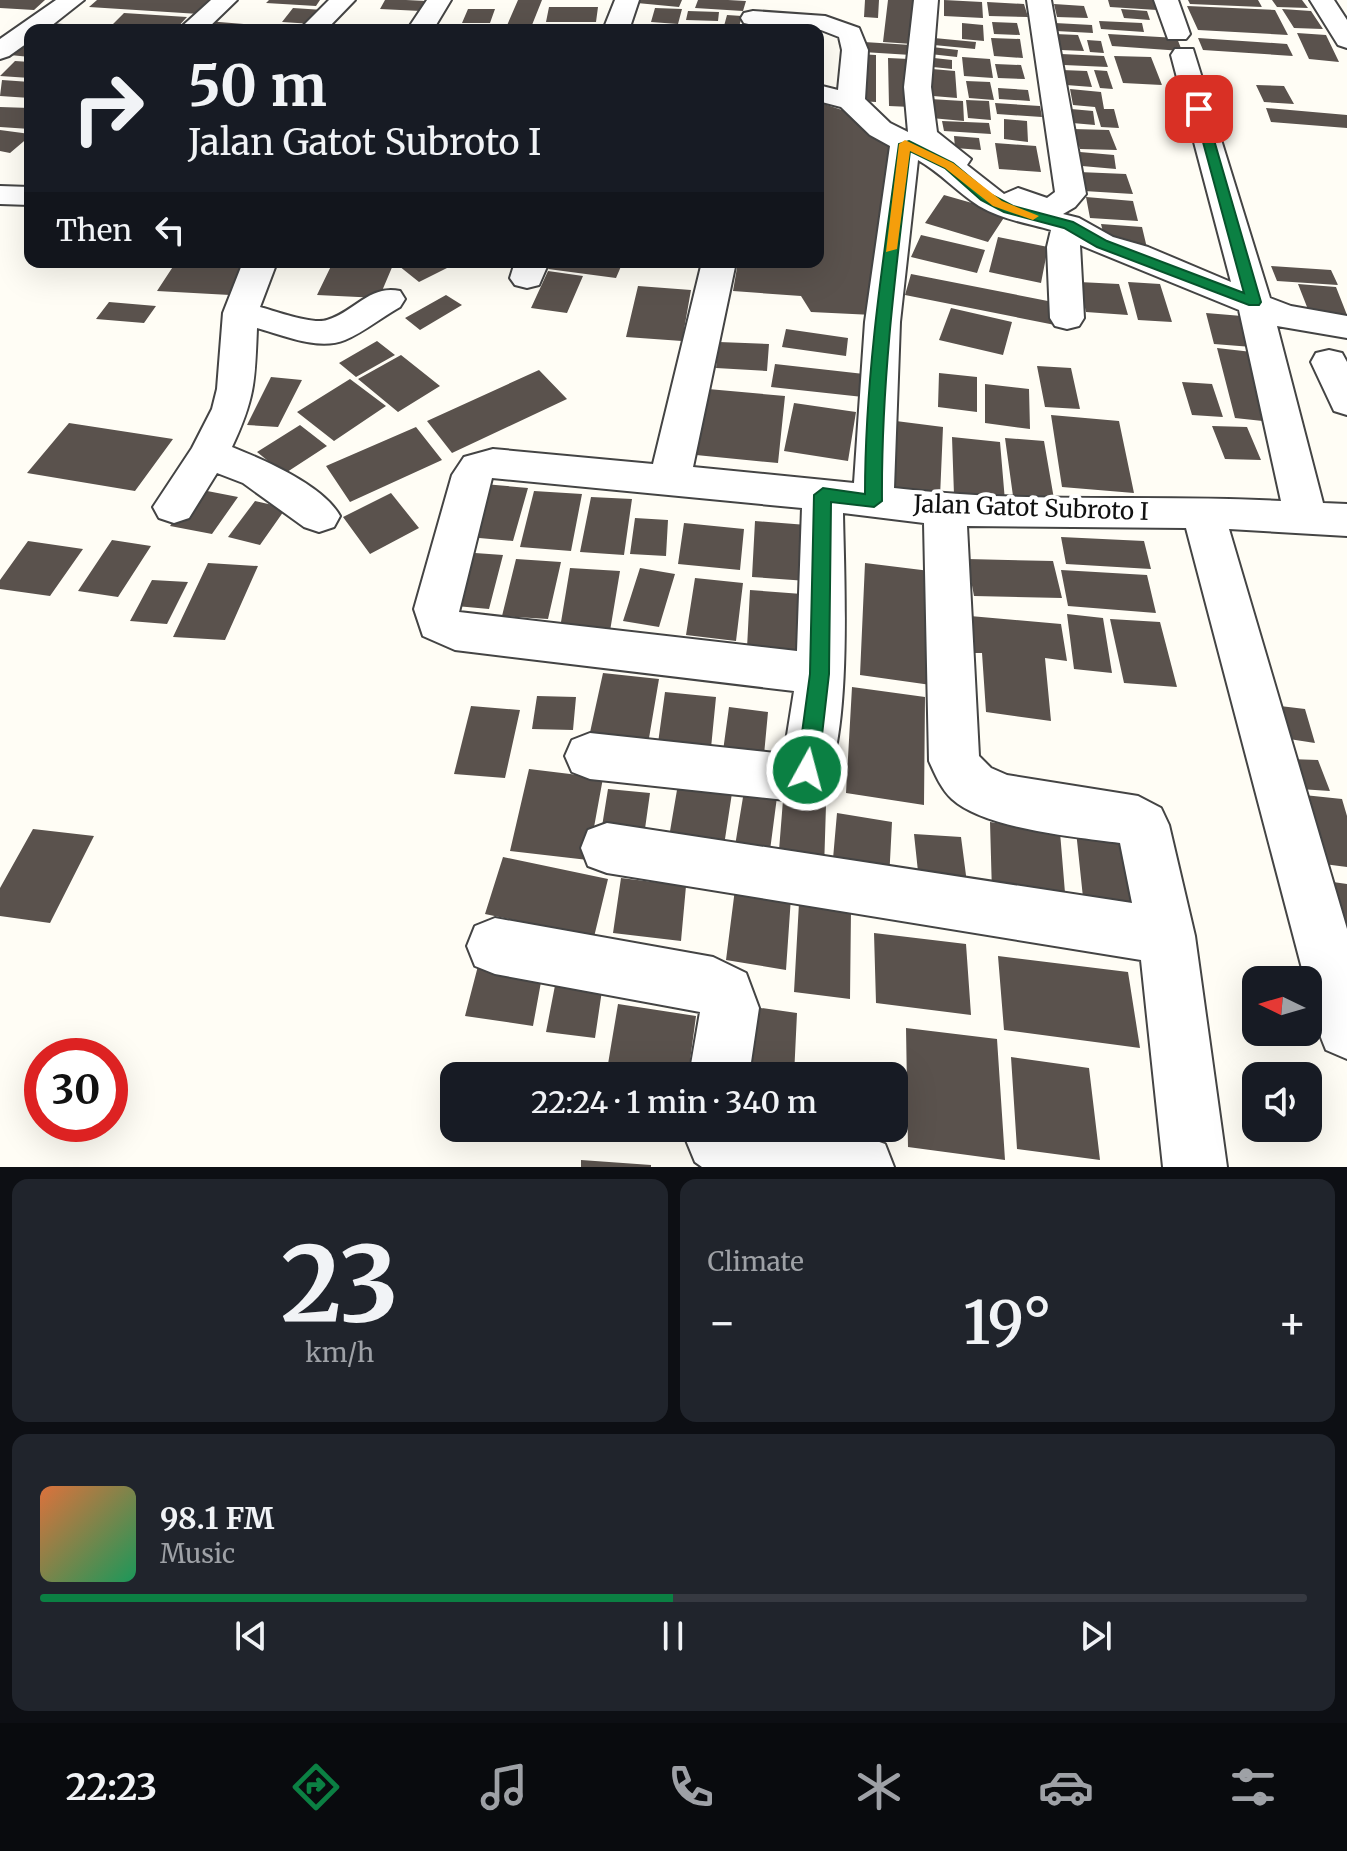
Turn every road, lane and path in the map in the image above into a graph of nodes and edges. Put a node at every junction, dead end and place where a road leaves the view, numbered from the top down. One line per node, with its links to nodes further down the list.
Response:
1 (72, 0): 11 (street)
2 (225, 0): 12 (street)
3 (343, 0): 13 (street)
4 (439, 0): 14 (street)
5 (627, 0): 15 (street)
6 (926, 0): 7 (street)
7 (1039, 0)
8 (1166, 0): 28 (street)
9 (1322, 0): 17 (street)
10 (755, 16): 20 (street)
11 (39, 24)
12 (198, 24)
13 (318, 24)
14 (424, 24)
15 (618, 24)
16 (24, 34): 18 (street)
17 (1347, 40)
18 (0, 51)
19 (824, 94): 20 (street)
20 (851, 101): 21 (street)
21 (905, 144): 24 (street); 37 (street)
22 (0, 195): 23 (street)
23 (24, 196)
24 (1068, 225): 28 (street); 30 (street)
25 (258, 268): 29 (street)
26 (718, 268): 35 (street)
27 (388, 299): 29 (street)
28 (1254, 302): 31 (street); 42 (street)
29 (240, 313): 34 (street)
30 (1067, 318)
31 (1347, 327)
32 (1329, 362): 33 (street)
33 (1347, 402)
34 (209, 454): 38 (street); 41 (street)
35 (671, 480): 36 (street, Jalan Gatot Subroto I); 44 (street, Jalan Gatot Subroto I)
36 (823, 495): 37 (street, Jalan Gatot Subroto I); 44 (street)
37 (874, 501): 39 (street, Jalan Gatot Subroto I)
38 (174, 507)
39 (945, 510): 40 (street, Jalan Gatot Subroto I); 47 (street)
40 (1203, 512): 42 (street, Jalan Gatot Subroto I); 49 (street)
41 (319, 516)
42 (1306, 518): 43 (street, Jalan Gatot Subroto I)
43 (1347, 520)
44 (820, 674): 45 (street)
45 (590, 756)
46 (607, 848): 47 (street)
47 (1167, 936): 53 (street)
48 (495, 946): 50 (street)
49 (1347, 1029)
50 (721, 1062)
51 (720, 1142): 52 (street)
52 (862, 1167)
53 (1195, 1167)

